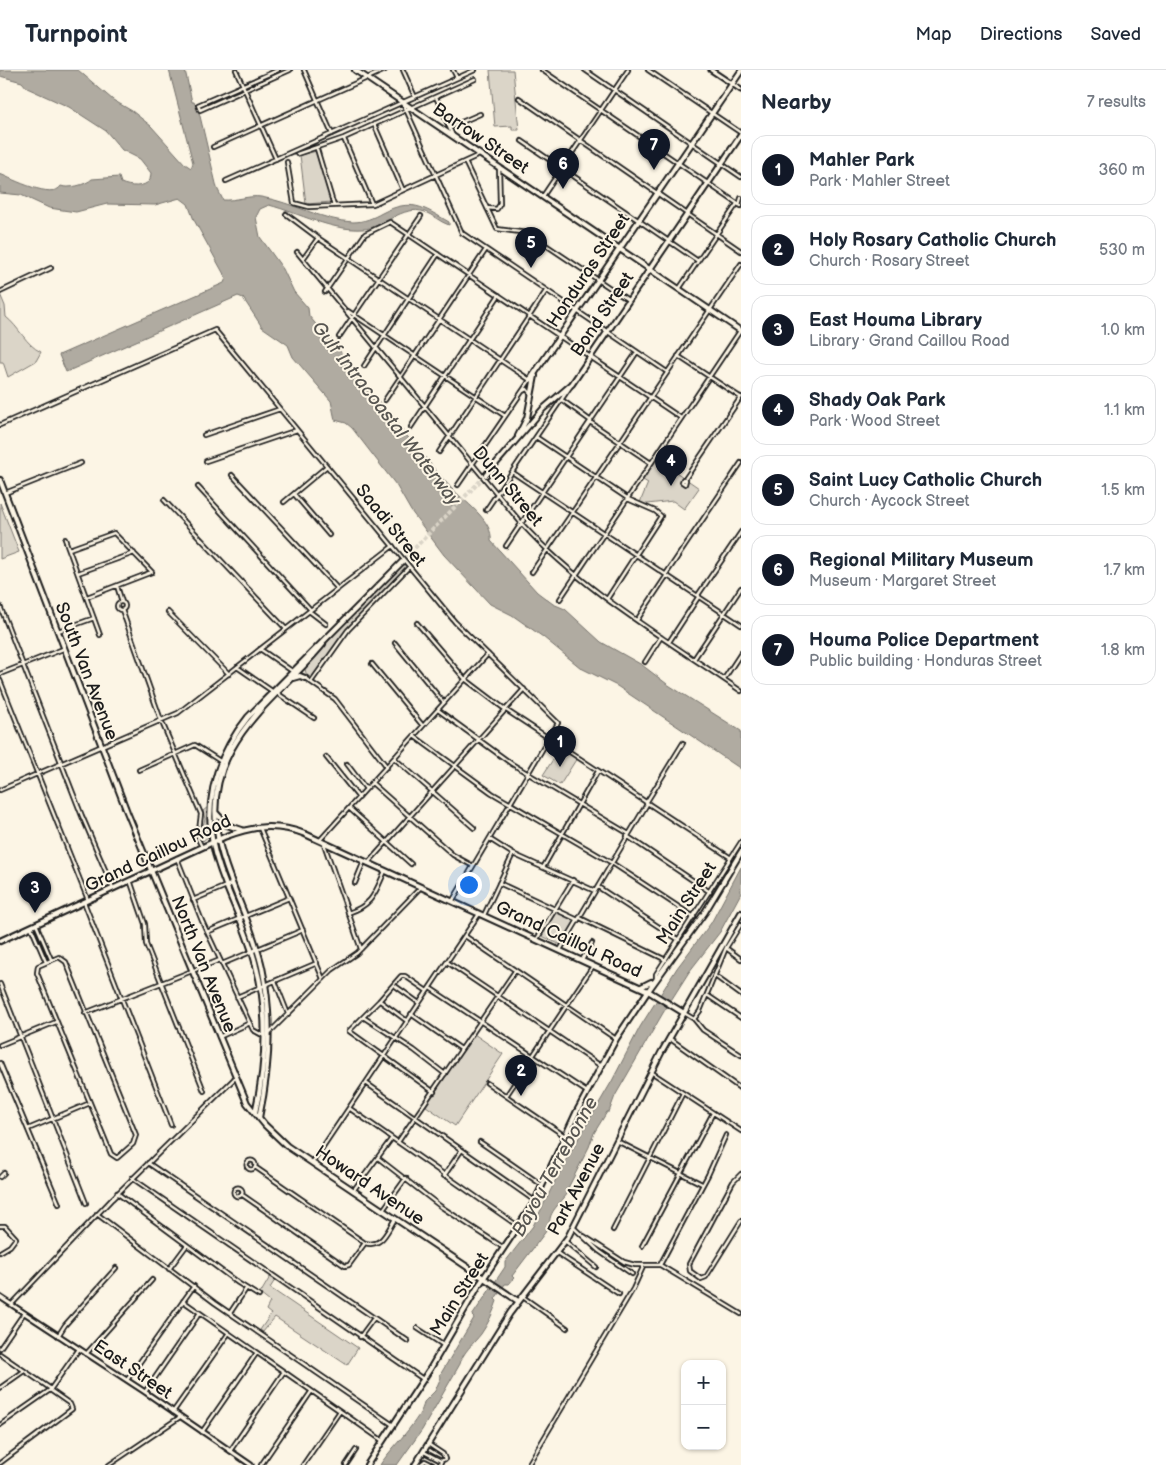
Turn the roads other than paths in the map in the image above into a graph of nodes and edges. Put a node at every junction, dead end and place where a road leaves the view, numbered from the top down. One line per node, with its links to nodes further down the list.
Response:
1 (236, 70): 20 (street)
2 (278, 70): 20 (street)
3 (290, 70): 21 (street)
4 (304, 70): 27 (street)
5 (355, 70): 16 (main road, Barrow Street)
6 (385, 70): 16 (street)
7 (404, 70): 24 (street)
8 (453, 70): 17 (street)
9 (475, 70): 17 (street)
10 (542, 70): 30 (street)
11 (585, 70): 22 (street)
12 (628, 70): 22 (street)
13 (648, 70): 32 (street)
14 (711, 70): 19 (street)
15 (741, 71): 19 (main road, Honduras Street)
16 (367, 78): 27 (street); 28 (main road, Barrow Street)
17 (457, 78): 24 (street)
18 (476, 79): 25 (street)
19 (732, 84): 23 (street); 32 (main road, Honduras Street)
20 (243, 86): 21 (street); 21 (street)
21 (245, 90): 35 (street)
22 (614, 90): 30 (street); 43 (street)
23 (741, 90)
24 (415, 97): 28 (street)
25 (436, 97): 29 (street); 36 (street)
26 (519, 98): 41 (street)
27 (317, 100): 35 (street); 37 (street)
28 (402, 102): 29 (main road, Barrow Street); 31 (street); 37 (street)
29 (411, 108): 31 (street); 39 (main road, Barrow Street)
30 (600, 110): 41 (street); 51 (street)
31 (405, 111): 34 (street); 55 (street)
32 (712, 113): 38 (street); 43 (main road, Honduras Street)
33 (480, 114): 36 (street)
34 (374, 124): 40 (street); 59 (street)
35 (261, 126): 44 (street); 48 (street)
36 (450, 127): 39 (street)
37 (332, 134): 48 (street)
38 (741, 134): 52 (main road, Bond Street)
39 (453, 136): 47 (main road, Barrow Street)
40 (344, 138): 45 (street); 63 (street)
41 (580, 140): 54 (street); 60 (street)
42 (522, 141): 54 (street)
43 (692, 143): 51 (main road, Honduras Street); 52 (street)
44 (213, 147)
45 (317, 149): 46 (street); 65 (street)
46 (297, 154)
47 (480, 154): 50 (street); 53 (main road, Barrow Street)
48 (276, 159): 57 (street)
49 (287, 162): 65 (street)
50 (465, 162): 55 (street); 66 (street)
51 (678, 163): 58 (street); 60 (main road, Honduras Street)
52 (721, 163): 56 (street); 58 (main road, Bond Street)
53 (499, 166): 61 (main road, Barrow Street); 66 (street)
54 (562, 168): 61 (street); 70 (street)
55 (434, 176): 59 (street); 76 (street)
56 (741, 177)
57 (226, 182)
58 (707, 184): 64 (street); 68 (main road, Bond Street)
59 (403, 190): 63 (street)
60 (657, 193): 68 (street); 70 (main road, Honduras Street)
61 (542, 196): 75 (main road, Barrow Street)
62 (741, 198): 64 (street)
63 (372, 204): 65 (street)
64 (739, 205): 72 (street)
65 (334, 206)
66 (487, 208): 88 (street)
67 (286, 214): 73 (street)
68 (687, 214): 72 (street); 74 (main road, Bond Street)
69 (421, 216): 71 (street)
70 (638, 220): 74 (street); 75 (main road, Honduras Street)
71 (408, 234): 79 (street); 80 (street); 87 (street)
72 (717, 234): 77 (street); 82 (street)
73 (318, 238): 80 (street); 81 (street)
74 (668, 240): 82 (street); 85 (main road, Bond Street)
75 (620, 248): 85 (main road, Barrow Street); 88 (main road, Honduras Street)
76 (485, 251): 86 (street); 91 (street)
77 (741, 251)
78 (297, 252): 81 (street, Dunn Street)
79 (438, 254): 86 (street); 94 (street)
80 (348, 258): 87 (street); 90 (street)
81 (303, 260): 90 (street, Dunn Street)
82 (698, 261): 89 (street)
83 (741, 264): 96 (street)
84 (51, 268): 92 (street)
85 (649, 268): 89 (main road, Barrow Street); 95 (main road, Bond Street)
86 (469, 275): 93 (street); 100 (street)
87 (379, 279): 94 (street); 99 (street)
88 (598, 280): 95 (street); 97 (main road, Honduras Street)
89 (679, 289): 96 (main road, Barrow Street)
90 (326, 290): 99 (street, Dunn Street)
91 (546, 291): 97 (street); 98 (street)
92 (0, 292)
93 (499, 295): 98 (street); 106 (street)
94 (409, 299): 100 (street); 103 (street)
95 (628, 300): 102 (main road, Bond Street)
96 (710, 310): 101 (main road, Barrow Street); 111 (street)
97 (576, 312): 102 (street); 104 (main road, Honduras Street)
98 (530, 316): 104 (street); 112 (street)
99 (353, 317): 103 (street); 105 (street); 107 (street, Dunn Street)
100 (440, 318): 106 (street); 109 (street)
101 (741, 331): 118 (street)
102 (606, 332): 108 (street); 110 (main road, Bond Street)
103 (384, 336): 107 (street); 109 (street)
104 (560, 336): 110 (street); 114 (main road, Honduras Street)
105 (339, 337)
106 (470, 339): 112 (street); 117 (street)
107 (376, 348): 113 (street); 116 (street, Dunn Street)
108 (637, 352): 115 (street); 119 (street)
109 (415, 355): 116 (street); 117 (street)
110 (590, 356): 119 (street); 121 (main road, Bond Street)
111 (678, 356): 115 (street); 118 (street)
112 (500, 359): 120 (street); 124 (street)
113 (364, 366)
114 (538, 368): 120 (main road, Honduras Street); 123 (main road)
115 (667, 372): 125 (street)
116 (401, 376): 127 (street); 129 (street, Dunn Street)
117 (445, 376): 124 (street); 129 (street)
118 (710, 376): 126 (street); 132 (street)
119 (620, 377): 125 (street); 133 (street)
120 (530, 380): 122 (street, Honduras Street)
121 (572, 384): 128 (street, Bond Street); 141 (main road)
122 (522, 392): 123 (street); 131 (street, Honduras Street)
123 (530, 393): 141 (main road)
124 (475, 397): 131 (street); 138 (street)
125 (650, 397): 132 (street); 140 (street)
126 (741, 397): 154 (street)
127 (385, 400)
128 (562, 400): 133 (street); 139 (street, Bond Street)
129 (425, 407): 135 (street); 138 (street, Dunn Street)
130 (280, 409): 134 (street, Saadi Street); 136 (street, Saadi Street); 137 (street)
131 (505, 416): 146 (street, Honduras Street)
132 (681, 418): 147 (street)
133 (591, 421): 140 (street); 143 (street)
134 (0, 425)
135 (411, 427)
136 (297, 430): 144 (street); 149 (street, Saadi Street)
137 (204, 435)
138 (449, 436): 142 (street); 146 (street, Dunn Street)
139 (536, 437): 143 (street); 150 (street, Bond Street)
140 (620, 442): 147 (street); 153 (street)
141 (513, 444): 152 (main road)
142 (439, 452)
143 (567, 458): 153 (street); 160 (street)
144 (206, 460)
145 (81, 463): 158 (street)
146 (473, 463): 156 (street, Honduras Street); 159 (street, Dunn Street)
147 (651, 463): 162 (street)
148 (741, 463): 182 (street)
149 (327, 466): 161 (street); 172 (street, Saadi Street)
150 (512, 472): 159 (street, Bond Street); 160 (street)
151 (232, 475): 186 (street)
152 (486, 475)
153 (596, 477): 162 (street); 166 (street)
154 (685, 479)
155 (0, 480): 158 (main road, South Van Avenue)
156 (458, 485)
157 (198, 487): 194 (street)
158 (5, 493): 203 (main road, South Van Avenue)
159 (497, 493): 165 (street, Bond Street); 167 (street, Dunn Street)
160 (543, 493): 166 (street); 167 (street)
161 (294, 494): 164 (street); 170 (street)
162 (627, 498): 169 (street); 177 (street)
163 (164, 500): 202 (street)
164 (284, 502)
165 (486, 510)
166 (572, 513): 169 (street); 175 (street)
167 (522, 524): 173 (street); 175 (street, Dunn Street)
168 (741, 532): 187 (street)
169 (604, 533): 177 (street); 183 (street)
170 (329, 535)
171 (65, 539): 174 (street)
172 (393, 546): 179 (street, Saadi Street); 186 (street)
173 (506, 546)
174 (69, 550): 176 (street); 181 (street)
175 (547, 550): 180 (street); 183 (street, Dunn Street)
176 (134, 553): 181 (street); 184 (street)
177 (636, 554): 182 (street); 190 (street)
178 (402, 562): 205 (main road)
179 (410, 566): 212 (street, Saadi Street); 227 (street)
180 (532, 572)
181 (78, 573): 188 (street)
182 (666, 574): 187 (street); 198 (street)
183 (575, 575): 189 (street); 190 (street, Dunn Street)
184 (117, 586): 188 (street); 191 (street)
185 (741, 588): 196 (street)
186 (338, 589): 194 (street)
187 (699, 596): 196 (street); 207 (street)
188 (87, 597): 197 (street)
189 (560, 599)
190 (607, 599): 198 (street, Dunn Street)
191 (122, 602): 193 (street); 193 (street)
192 (0, 606): 216 (street)
193 (122, 610): 235 (street)
194 (310, 610): 200 (street); 202 (street)
195 (168, 612): 221 (street)
196 (725, 613): 201 (street); 213 (street)
197 (94, 618): 203 (street); 204 (street)
198 (637, 620): 206 (street, Dunn Street)
199 (417, 623): 224 (street)
200 (326, 624)
201 (741, 624)
202 (286, 629): 210 (street)
203 (57, 632): 209 (main road, South Van Avenue)
204 (100, 635)
205 (329, 636): 217 (main road); 219 (main road)
206 (662, 636): 207 (street, Dunn Street); 214 (street)
207 (669, 642): 213 (street, Dunn Street)
208 (395, 644): 231 (street)
209 (63, 649): 216 (street); 241 (main road, South Van Avenue)
210 (260, 649): 218 (street); 219 (street)
211 (741, 653): 225 (street)
212 (488, 654): 224 (street); 228 (street, Saadi Street)
213 (694, 659): 225 (street, Dunn Street)
214 (645, 662)
215 (372, 664): 236 (street)
216 (23, 665): 220 (street); 246 (street)
217 (304, 666): 222 (main road); 223 (main road)
218 (237, 667): 221 (street); 230 (street)
219 (292, 671): 230 (main road)
220 (0, 674)
221 (228, 674): 235 (street)
222 (305, 678): 223 (main road); 227 (street)
223 (290, 679): 230 (main road)
224 (465, 679): 231 (street); 233 (street)
225 (724, 679): 229 (street, Dunn Street)
226 (0, 680): 252 (street)
227 (311, 682): 249 (street)
228 (524, 690): 233 (street); 238 (street, Saadi Street)
229 (741, 691)
230 (275, 692): 234 (street); 245 (main road); 263 (main road)
231 (444, 703): 232 (street)
232 (438, 710): 236 (street); 239 (street)
233 (506, 710): 238 (street); 239 (street)
234 (314, 718)
235 (161, 720): 241 (street); 242 (street)
236 (423, 726): 237 (street)
237 (414, 736): 244 (street); 248 (street)
238 (550, 739): 251 (street); 253 (street)
239 (479, 740): 248 (street); 253 (street)
240 (682, 742): 259 (street)
241 (101, 746): 246 (street); 286 (main road, South Van Avenue)
242 (175, 754): 245 (street); 250 (street); 276 (street)
243 (326, 758): 258 (street)
244 (394, 758): 249 (street); 257 (street)
245 (220, 761): 273 (main road)
246 (61, 764): 252 (street); 296 (street)
247 (347, 764): 255 (street)
248 (455, 766): 257 (street); 260 (street)
249 (387, 767): 254 (street)
250 (138, 770)
251 (598, 771): 259 (street); 261 (street)
252 (37, 774): 256 (street); 302 (street)
253 (530, 774): 260 (street); 261 (street)
254 (372, 783): 255 (street); 264 (street)
255 (366, 789): 258 (street)
256 (0, 790)
257 (432, 792): 264 (street); 266 (street)
258 (358, 798): 262 (street)
259 (646, 803): 269 (street); 280 (street)
260 (512, 804): 268 (street); 271 (street)
261 (579, 804): 268 (street); 269 (street)
262 (349, 808): 272 (street); 274 (street)
263 (215, 811): 267 (main road); 270 (main road)
264 (410, 817): 274 (street); 284 (street)
265 (259, 827): 267 (main road, Grand Caillou Road); 272 (main road, Grand Caillou Road); 299 (street)
266 (474, 828)
267 (242, 830): 270 (main road, Grand Caillou Road)
268 (561, 834): 282 (street); 285 (street)
269 (628, 835): 282 (street); 298 (street)
270 (217, 840): 273 (main road, Grand Caillou Road); 292 (main road)
271 (491, 840): 278 (street); 284 (street)
272 (322, 841): 281 (main road, Grand Caillou Road); 304 (street)
273 (212, 842): 276 (main road, Grand Caillou Road); 293 (main road)
274 (386, 842): 281 (street); 283 (street)
275 (741, 842): 280 (street, Main Street)
276 (202, 847): 279 (main road, Grand Caillou Road)
277 (741, 852): 339 (main road, Main Street)
278 (513, 854): 285 (street); 291 (street)
279 (177, 858): 286 (main road, Grand Caillou Road); 300 (street)
280 (731, 858): 298 (street, Main Street)
281 (366, 862): 287 (main road, Grand Caillou Road); 290 (street)
282 (612, 862): 295 (street); 308 (street)
283 (411, 864)
284 (473, 866): 301 (street)
285 (544, 866): 289 (street)
286 (151, 870): 288 (main road, Grand Caillou Road); 335 (main road, North Van Avenue)
287 (385, 870): 294 (main road, Grand Caillou Road); 304 (street)
288 (130, 880): 296 (main road, Grand Caillou Road); 341 (street)
289 (573, 880): 297 (street); 303 (street)
290 (356, 883)
291 (499, 883): 303 (street); 305 (street)
292 (231, 884): 293 (street); 307 (main road)
293 (226, 886): 300 (street); 309 (main road)
294 (422, 886): 301 (main road, Grand Caillou Road); 322 (street)
295 (598, 887): 297 (street); 318 (street)
296 (113, 888): 302 (main road, Grand Caillou Road)
297 (595, 891): 310 (street)
298 (710, 892): 308 (street, Main Street)
299 (289, 898): 307 (street); 314 (street)
300 (193, 900): 315 (street)
301 (453, 900): 305 (main road, Grand Caillou Road)
302 (86, 901): 311 (main road, Grand Caillou Road); 354 (street)
303 (556, 908): 310 (street); 317 (street)
304 (348, 913): 322 (street)
305 (482, 914): 316 (street); 317 (main road, Grand Caillou Road)
306 (741, 914): 359 (main road, Park Avenue)
307 (245, 916): 309 (street); 324 (main road)
308 (694, 917): 318 (street, Main Street)
309 (240, 919): 315 (street); 324 (main road)
310 (579, 919): 323 (street); 329 (street)
311 (36, 924): 313 (main road, Grand Caillou Road); 326 (street)
312 (741, 924): 321 (street)
313 (31, 927): 319 (main road, Grand Caillou Road); 330 (street)
314 (303, 930): 324 (street); 332 (street)
315 (207, 932): 327 (street)
316 (464, 936): 331 (street); 336 (street)
317 (537, 939): 323 (main road, Grand Caillou Road)
318 (679, 940): 329 (street, Main Street)
319 (0, 941)
320 (592, 943): 328 (street)
321 (726, 948): 325 (street); 337 (street)
322 (361, 949): 338 (street)
323 (560, 950): 328 (main road, Grand Caillou Road)
324 (254, 951): 333 (street); 343 (main road); 345 (main road)
325 (741, 959)
326 (51, 960): 330 (street); 358 (street)
327 (220, 960): 333 (street); 335 (street)
328 (582, 960): 334 (main road, Grand Caillou Road)
329 (666, 960): 339 (street, Main Street)
330 (46, 962): 367 (street)
331 (447, 962): 346 (street); 352 (street)
332 (316, 963): 338 (street); 340 (street)
333 (222, 964): 353 (street)
334 (594, 965): 347 (main road, Grand Caillou Road); 357 (street)
335 (191, 971): 341 (street); 373 (main road, North Van Avenue)
336 (516, 971): 352 (street); 357 (street)
337 (715, 976): 350 (street); 351 (street)
338 (323, 979): 360 (street)
339 (656, 980): 347 (main road); 348 (main road, Main Street)
340 (275, 981): 343 (street); 360 (street)
341 (161, 983): 354 (street); 391 (street)
342 (0, 984): 372 (street)
343 (266, 984): 345 (street); 370 (main road)
344 (393, 985): 349 (street); 355 (street); 356 (street)
345 (260, 986): 353 (street); 371 (main road)
346 (430, 987): 349 (street); 366 (street)
347 (641, 987): 348 (main road, Grand Caillou Road)
348 (648, 990): 359 (main road, Grand Caillou Road); 376 (main road, Main Street)
349 (427, 991): 356 (street)
350 (707, 995): 363 (street); 364 (street)
351 (741, 995)
352 (498, 996): 366 (street); 369 (street)
353 (238, 997): 368 (street)
354 (122, 999): 358 (street); 403 (street)
355 (379, 1001): 362 (street); 365 (street)
356 (419, 1003): 361 (street)
357 (566, 1006): 369 (street); 376 (street)
358 (85, 1013): 396 (street)
359 (684, 1013): 364 (street); 375 (main road, Park Avenue)
360 (288, 1014): 370 (street)
361 (411, 1014): 365 (street); 378 (street)
362 (363, 1017): 374 (street); 380 (street)
363 (741, 1018)
364 (694, 1019): 379 (street)
365 (407, 1021): 374 (street)
366 (482, 1021): 378 (street); 381 (street)
367 (56, 1022): 372 (street); 396 (street)
368 (250, 1024): 371 (street); 373 (street)
369 (549, 1031): 381 (street); 383 (street)
370 (270, 1032): 402 (main road)
371 (265, 1036): 398 (main road)
372 (21, 1037): 377 (street); 401 (street)
373 (218, 1037): 384 (main road, North Van Avenue)
374 (396, 1038): 380 (street); 386 (street)
375 (669, 1038): 385 (main road, Park Avenue); 390 (street)
376 (616, 1039): 383 (main road, Main Street)
377 (0, 1045)
378 (462, 1049): 386 (street)
379 (741, 1055)
380 (384, 1056): 388 (street); 392 (street)
381 (533, 1056): 393 (street); 395 (street)
382 (0, 1063): 404 (street)
383 (601, 1066): 393 (main road, Main Street)
384 (231, 1068): 387 (main road, Howard Avenue)
385 (651, 1072): 394 (street); 409 (main road, Park Avenue)
386 (445, 1074): 392 (street)
387 (235, 1078): 398 (main road, Howard Avenue); 415 (street)
388 (366, 1083): 397 (street); 400 (street)
389 (487, 1083): 395 (street)
390 (741, 1089)
391 (204, 1092)
392 (434, 1092): 400 (street)
393 (587, 1092): 407 (main road, Main Street)
394 (683, 1093): 399 (street); 414 (street)
395 (506, 1096): 407 (street)
396 (90, 1103): 401 (street)
397 (349, 1108): 408 (street); 416 (street)
398 (255, 1113): 402 (main road, Howard Avenue)
399 (713, 1113): 405 (street); 419 (street)
400 (415, 1117): 410 (street); 412 (street)
401 (53, 1118): 404 (street); 431 (street)
402 (259, 1118): 416 (main road, Howard Avenue)
403 (172, 1125)
404 (28, 1129): 432 (street)
405 (741, 1131)
406 (726, 1135): 425 (street)
407 (565, 1136): 426 (main road, Main Street)
408 (392, 1138): 410 (street); 413 (street)
409 (617, 1140): 414 (street); 439 (main road, Park Avenue)
410 (398, 1142): 421 (street)
411 (480, 1142): 426 (street)
412 (462, 1151): 421 (street); 430 (street)
413 (378, 1158): 424 (street); 427 (street)
414 (649, 1158): 419 (street); 440 (street)
415 (148, 1163): 423 (street); 470 (street)
416 (312, 1163): 427 (main road, Howard Avenue)
417 (255, 1167): 443 (street)
418 (4, 1173): 422 (street)
419 (680, 1173): 425 (street); 445 (street)
420 (741, 1174): 436 (street)
421 (444, 1176): 438 (street)
422 (0, 1177)
423 (132, 1178): 428 (street); 475 (street)
424 (406, 1178): 433 (street); 446 (street)
425 (702, 1184): 450 (street)
426 (544, 1186): 430 (main road, Main Street)
427 (353, 1191): 433 (main road, Howard Avenue)
428 (117, 1194): 434 (street); 444 (street)
429 (241, 1194): 443 (street)
430 (535, 1201): 438 (main road, Main Street)
431 (86, 1203)
432 (59, 1204)
433 (383, 1210): 435 (main road, Howard Avenue)
434 (97, 1214): 453 (street); 465 (street)
435 (395, 1219): 443 (street); 455 (main road, Howard Avenue)
436 (741, 1221)
437 (0, 1226): 447 (street)
438 (518, 1226): 446 (main road, Main Street)
439 (573, 1227): 441 (street); 442 (main road, Park Avenue)
440 (613, 1230)
441 (584, 1236): 449 (street); 454 (street)
442 (565, 1241): 448 (main road, Park Avenue); 451 (street)
443 (364, 1243)
444 (187, 1245): 453 (street); 458 (street)
445 (642, 1246)
446 (504, 1248): 455 (main road, Main Street)
447 (0, 1252)
448 (557, 1253): 459 (street); 461 (main road, Park Avenue)
449 (644, 1265): 450 (street); 515 (street)
450 (660, 1265): 469 (street)
451 (596, 1267)
452 (116, 1268): 474 (street)
453 (169, 1269): 457 (street)
454 (632, 1274)
455 (484, 1278): 464 (main road, Howard Avenue); 477 (main road, Main Street)
456 (152, 1280): 481 (street)
457 (194, 1286): 463 (street); 467 (street)
458 (246, 1289): 460 (street); 467 (street)
459 (619, 1294)
460 (259, 1296)
461 (522, 1296): 464 (main road, Park Avenue); 472 (street)
462 (0, 1297): 465 (street, East Street)
463 (183, 1301): 468 (street); 486 (street)
464 (518, 1301): 498 (main road, Park Avenue)
465 (12, 1305): 466 (street, East Street)
466 (24, 1313): 474 (street, East Street); 478 (street)
467 (230, 1313): 495 (street)
468 (199, 1314): 473 (street); 489 (street)
469 (741, 1314)
470 (374, 1317): 475 (street); 476 (street)
471 (417, 1328): 477 (street)
472 (567, 1328)
473 (228, 1334): 482 (street); 492 (street)
474 (58, 1336): 479 (street, East Street)
475 (360, 1337): 485 (street)
476 (408, 1341)
477 (443, 1345): 485 (main road, Main Street)
478 (0, 1348)
479 (79, 1349): 481 (street, East Street); 488 (street)
480 (0, 1354): 483 (street)
481 (86, 1354): 486 (street, East Street)
482 (256, 1354): 484 (street); 496 (street)
483 (24, 1370): 487 (street); 488 (street)
484 (283, 1373): 490 (street); 500 (street)
485 (423, 1379): 495 (main road, Main Street)
486 (127, 1380): 489 (street, East Street)
487 (0, 1388)
488 (51, 1390): 494 (street); 503 (street)
489 (145, 1392): 492 (street, East Street)
490 (311, 1392): 491 (street); 508 (street)
491 (340, 1411): 497 (street); 509 (street)
492 (173, 1412): 493 (street, East Street)
493 (180, 1417): 496 (street, East Street); 502 (street)
494 (0, 1425)
495 (394, 1425): 497 (main road, Main Street)
496 (202, 1432): 500 (street, East Street)
497 (383, 1441): 511 (main road, Main Street)
498 (428, 1444): 501 (main road, Park Avenue); 504 (street)
499 (356, 1450): 510 (street)
500 (230, 1451): 507 (street, East Street)
501 (423, 1451): 504 (street); 512 (main road, Park Avenue)
502 (113, 1462): 505 (street); 506 (street)
503 (0, 1463)
504 (440, 1463)
505 (109, 1465)
506 (118, 1465)
507 (250, 1465)
508 (262, 1465)
509 (303, 1465)
510 (346, 1465)
511 (368, 1465)
512 (415, 1465)
513 (420, 1465): 514 (street)
514 (433, 1465)
515 (528, 1465)

